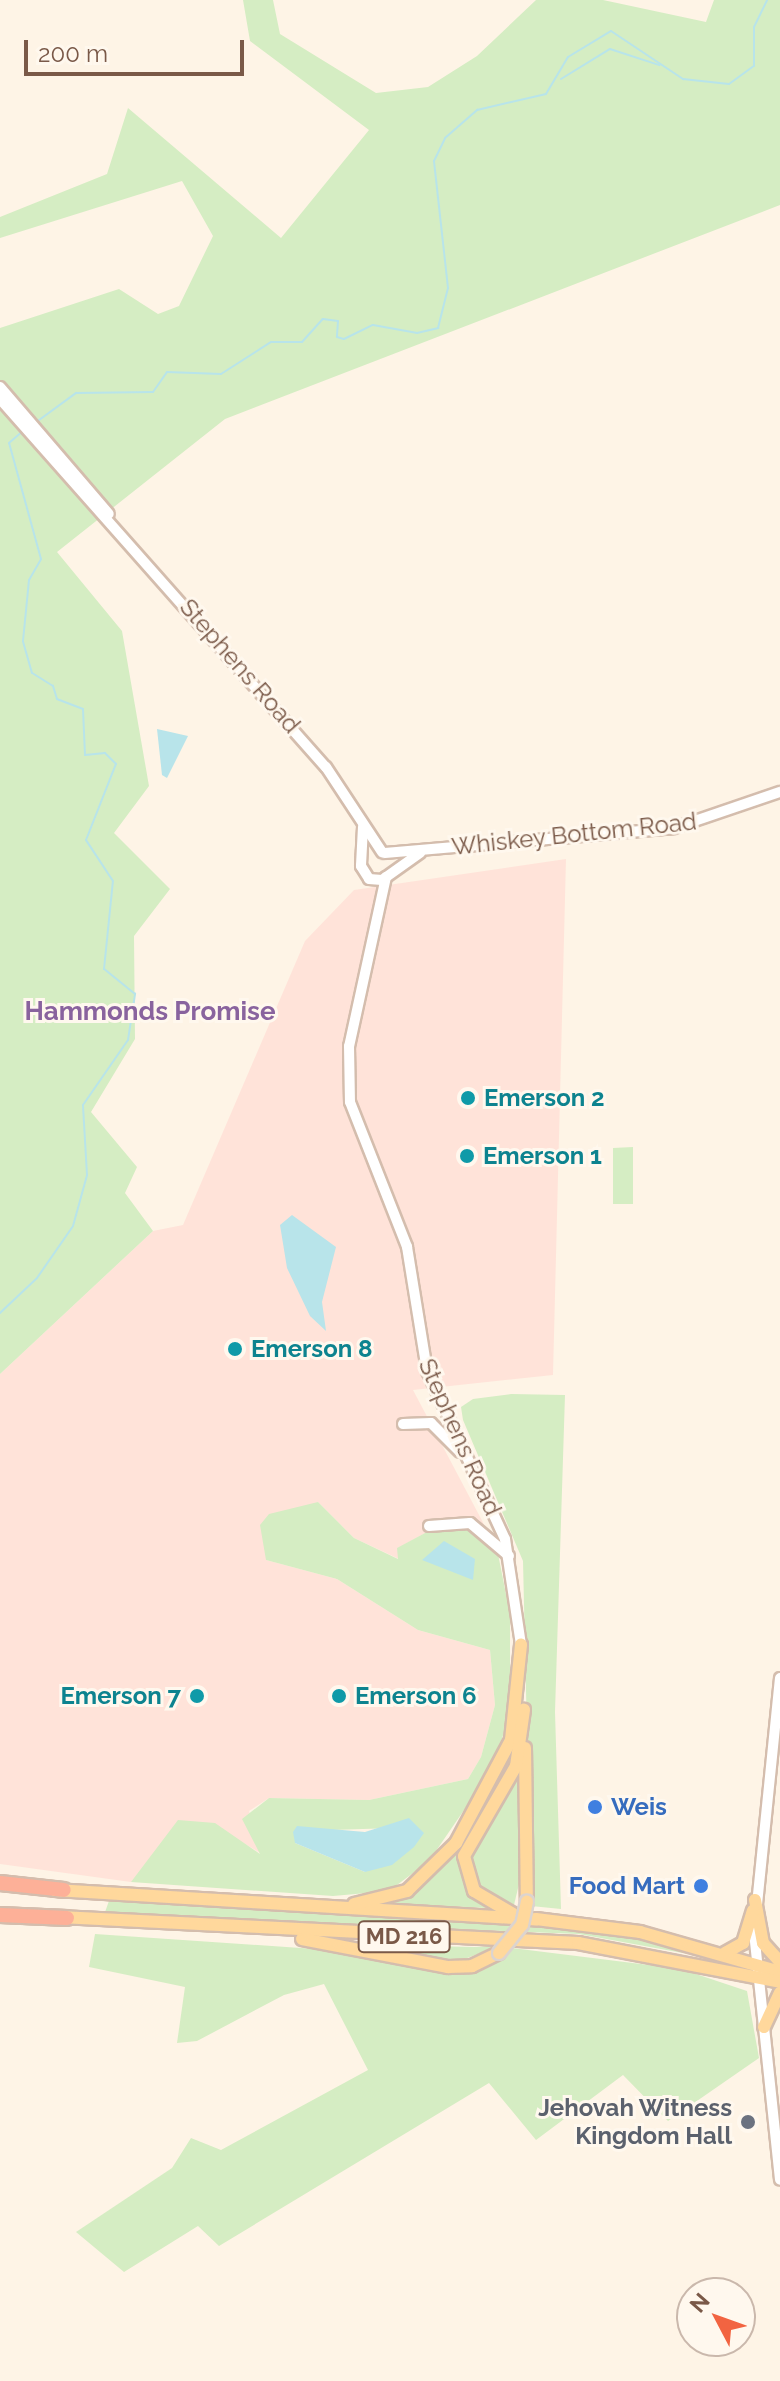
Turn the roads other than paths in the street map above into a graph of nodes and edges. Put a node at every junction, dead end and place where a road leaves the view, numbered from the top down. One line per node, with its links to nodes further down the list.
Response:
1 (0, 387): 3 (street, Stephens Road)
2 (0, 399): 3 (street, Stephens Road)
3 (18, 412): 7 (street, Stephens Road)
4 (780, 792): 6 (street, Whiskey Bottom Road)
5 (780, 799): 6 (street, Whiskey Bottom Road)
6 (764, 800): 8 (street, Whiskey Bottom Road)
7 (363, 824): 9 (street, Stephens Road); 10 (street)
8 (429, 850): 9 (street, Whiskey Bottom Road); 11 (street, Whiskey Bottom Road)
9 (383, 853): 10 (street); 11 (street, Stephens Road)
10 (362, 862): 12 (street, Stephens Road)
11 (389, 873): 12 (street, Whiskey Bottom Road); 13 (street, Stephens Road)
12 (372, 880): 13 (street, Stephens Road)
13 (379, 907): 15 (street, Stephens Road)
14 (403, 1424): 15 (street)
15 (470, 1463): 17 (street, Stephens Road)
16 (429, 1526): 17 (street)
17 (512, 1560): 18 (street, Stephens Road)
18 (521, 1645): 20 (main road); 24 (main road)
19 (780, 1678): 23 (street)
20 (524, 1710): 27 (main road); 28 (main road, bridge)
21 (0, 1884): 22 (highway)
22 (64, 1890): 24 (main road, MD 216)
23 (755, 1900): 29 (main road); 30 (main road); 31 (street)
24 (231, 1902): 27 (main road, MD 216)
25 (0, 1914): 26 (highway)
26 (67, 1918): 28 (main road, MD 216)
27 (536, 1919): 29 (main road, MD 216)
28 (231, 1929): 31 (main road, MD 216)
29 (725, 1953): 31 (main road, MD 216)
30 (780, 1962)
31 (755, 1970): 32 (main road, MD 216); 33 (main road, MD 216); 35 (street)
32 (780, 1972)
33 (780, 1982)
34 (780, 1992): 35 (main road)
35 (764, 2027): 36 (street)
36 (780, 2180)

